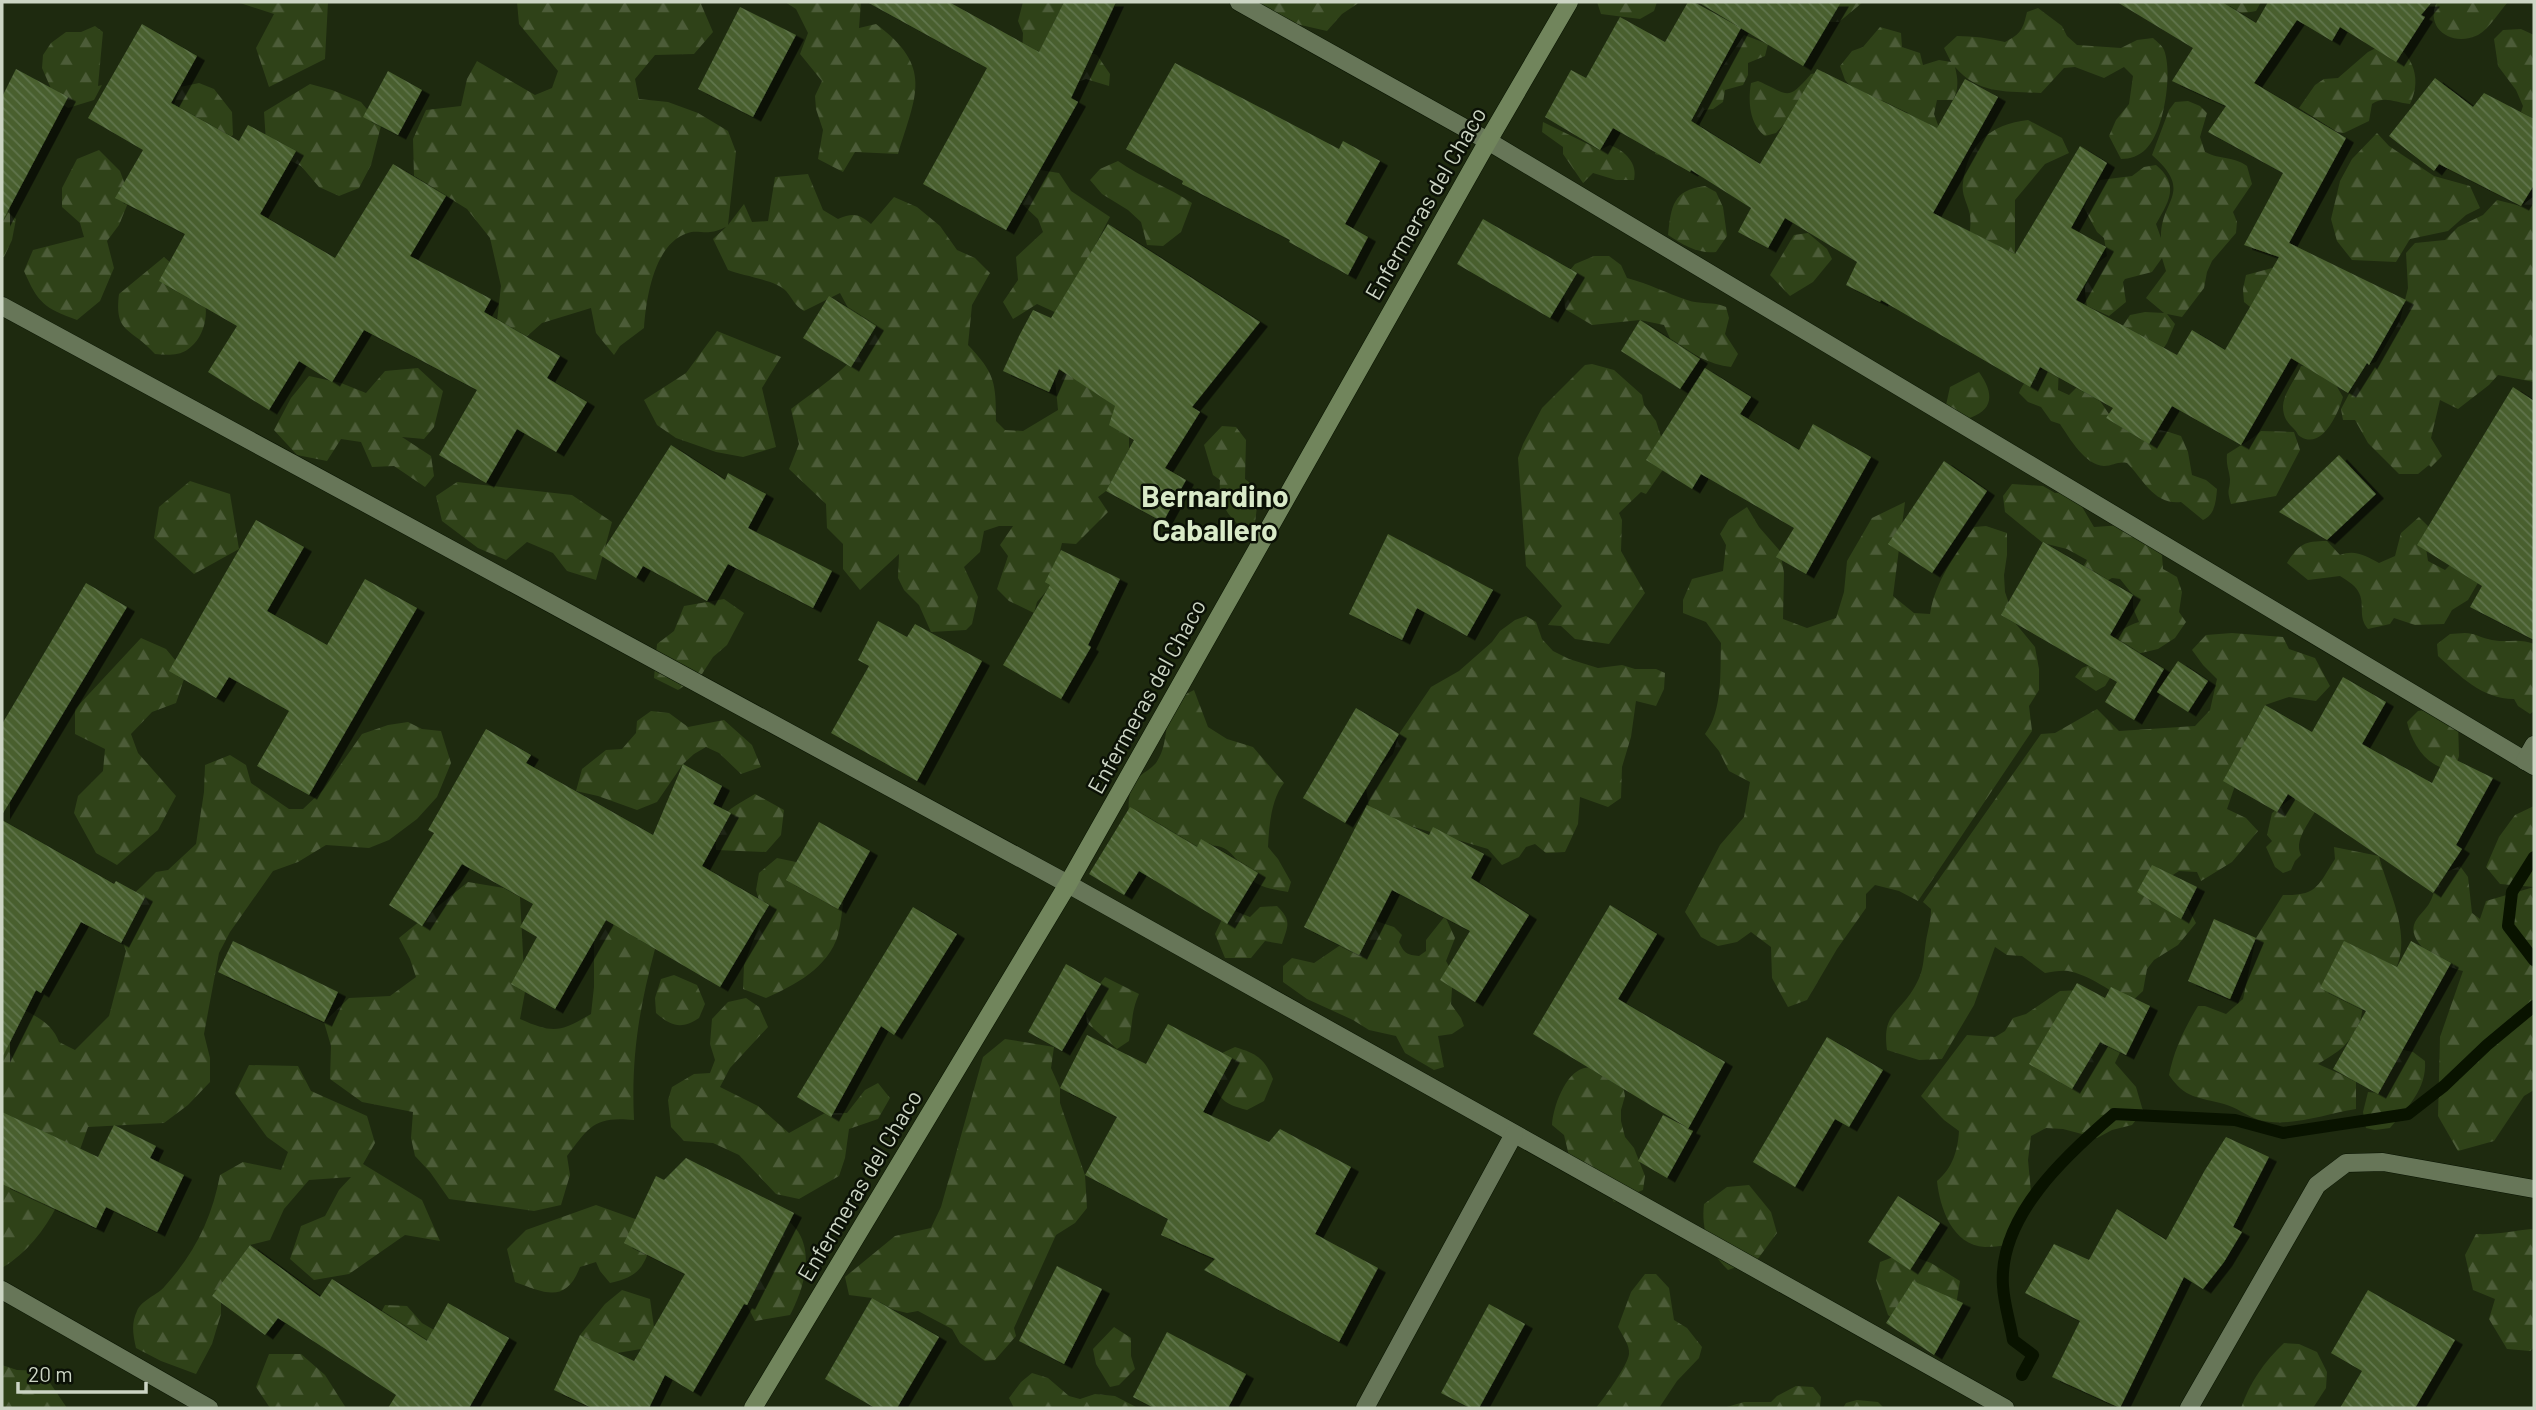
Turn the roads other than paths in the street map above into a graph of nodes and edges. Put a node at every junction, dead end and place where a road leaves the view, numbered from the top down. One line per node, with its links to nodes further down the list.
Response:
1 (1238, 2): 3 (street)
2 (1569, 2): 3 (main road, Enfermeras del Chaco)
3 (1488, 141): 6 (street); 7 (main road, Enfermeras del Chaco)
4 (2, 306): 7 (street)
5 (2534, 745): 6 (street)
6 (2529, 764)
7 (1068, 884): 8 (street); 12 (main road, Enfermeras del Chaco)
8 (1514, 1134): 13 (street); 14 (street)
9 (2534, 1189): 15 (street)
10 (2, 1290): 11 (street)
11 (209, 1408)
12 (753, 1408)
13 (1365, 1408)
14 (2005, 1408)
15 (2189, 1408)

